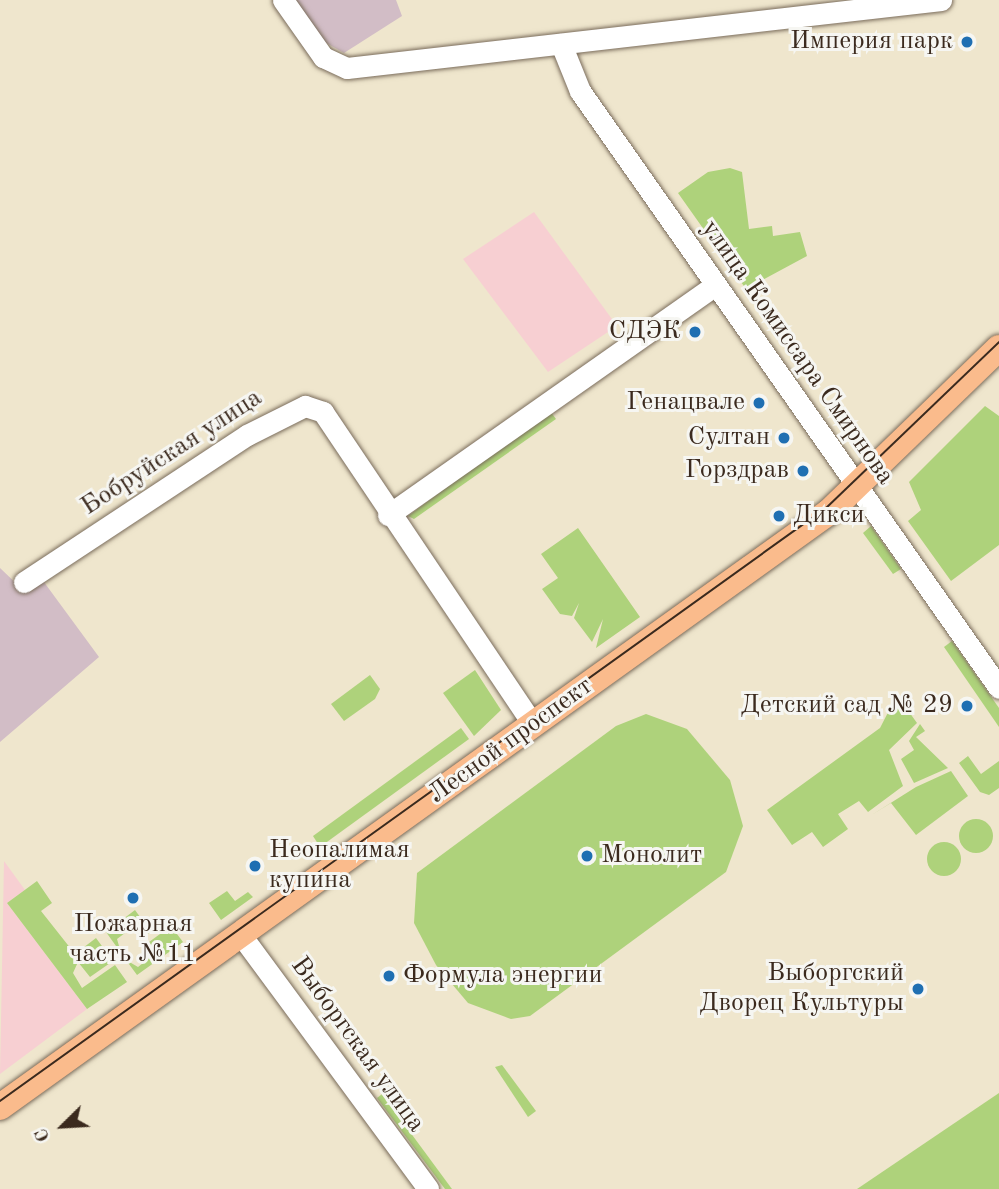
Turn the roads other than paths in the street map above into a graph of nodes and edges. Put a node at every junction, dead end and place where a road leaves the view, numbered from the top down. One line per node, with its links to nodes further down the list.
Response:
1 (284, 0): 3 (street)
2 (941, 0): 3 (street)
3 (561, 44): 4 (street, улица Комиссара Смирнова)
4 (714, 286): 6 (street, улица Комиссара Смирнова); 7 (street)
5 (999, 348): 6 (main road, Лесной проспект)
6 (858, 487): 9 (street, улица Комиссара Смирнова); 10 (main road, Лесной проспект)
7 (388, 515): 8 (street, Бобруйская улица); 10 (street, Бобруйская улица)
8 (24, 582)
9 (999, 688)
10 (533, 725): 11 (main road, Лесной проспект)
11 (241, 935): 12 (main road, Лесной проспект); 13 (street, Выборгская улица)
12 (0, 1107)
13 (428, 1189)

